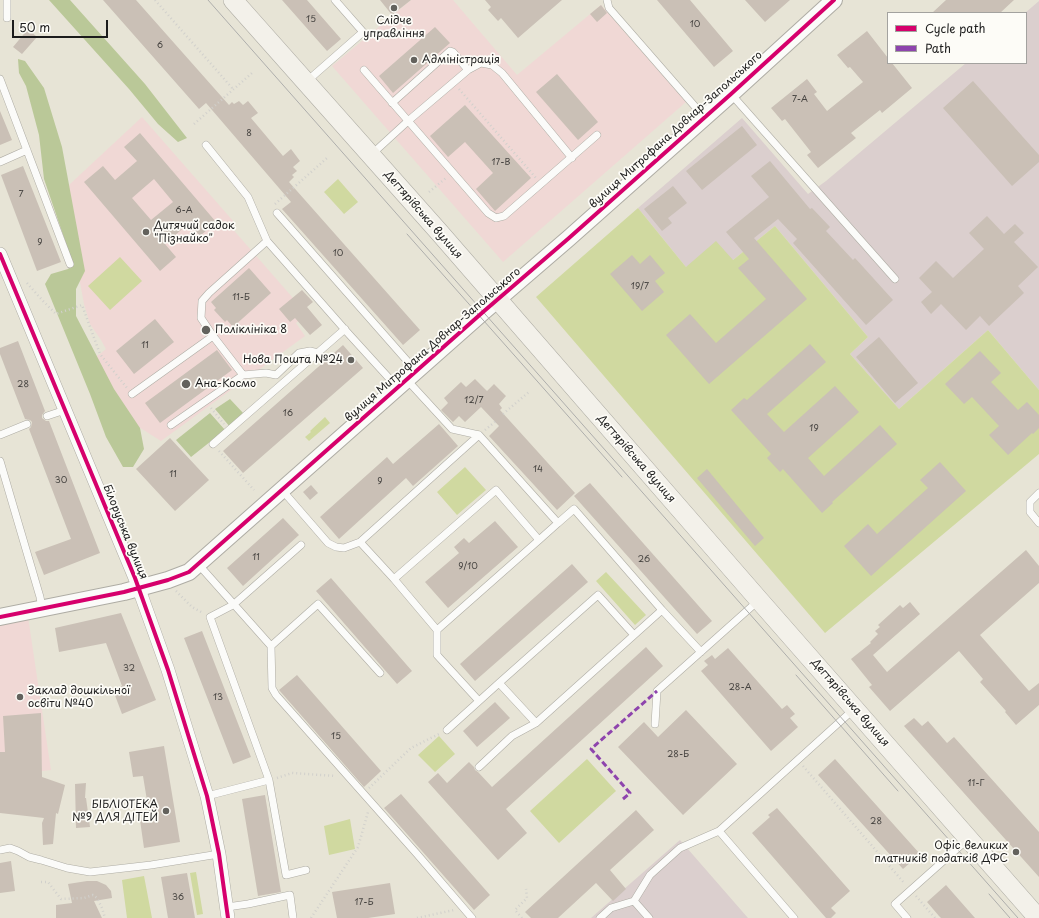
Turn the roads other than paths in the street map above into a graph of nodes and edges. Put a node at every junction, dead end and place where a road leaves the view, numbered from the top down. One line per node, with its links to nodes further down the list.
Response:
1 (7, 0): 6 (lane)
2 (233, 0): 10 (main road, Дегтярівська вулиця)
3 (335, 0): 10 (lane)
4 (607, 0): 13 (lane)
5 (834, 0): 11 (street, вулиця Митрофана Довнар-Запольського)
6 (7, 18)
7 (364, 70): 12 (lane)
8 (468, 70): 12 (lane); 14 (lane); 19 (lane)
9 (0, 79): 17 (lane)
10 (306, 82): 18 (main road, Дегтярівська вулиця)
11 (731, 94): 13 (street, вулиця Митрофана Довнар-Запольського); 25 (lane)
12 (392, 102): 14 (lane)
13 (705, 118): 26 (street, вулиця Митрофана Довнар-Запольського)
14 (408, 121): 18 (lane); 19 (lane)
15 (597, 135): 19 (lane)
16 (206, 145): 22 (lane)
17 (27, 150): 20 (lane); 24 (lane)
18 (370, 155): 26 (main road, Дегтярівська вулиця)
19 (572, 158)
20 (0, 162)
21 (277, 213): 31 (lane)
22 (268, 241): 27 (lane); 28 (lane)
23 (0, 254): 33 (street, Білоруська вулиця)
24 (70, 264)
25 (895, 279)
26 (497, 299): 31 (street, вулиця Митрофана Довнар-Запольського); 51 (main road, Дегтярівська вулиця)
27 (345, 329): 29 (lane); 31 (lane)
28 (213, 336): 30 (lane); 32 (lane)
29 (318, 353): 30 (lane); 39 (lane)
30 (242, 375): 36 (lane)
31 (407, 380): 38 (lane); 41 (street, вулиця Митрофана Довнар-Запольського)
32 (132, 394)
33 (65, 410): 34 (lane); 50 (street, Білоруська вулиця)
34 (47, 416)
35 (27, 424): 37 (lane)
36 (171, 425)
37 (0, 435)
38 (479, 435): 43 (lane); 46 (lane)
39 (213, 444)
40 (0, 461): 53 (lane)
41 (282, 490): 46 (lane); 48 (street, вулиця Митрофана Довнар-Запольського)
42 (1039, 493): 44 (lane)
43 (558, 523): 45 (lane); 54 (lane)
44 (1039, 523)
45 (539, 540): 49 (lane); 56 (lane)
46 (360, 542): 49 (lane)
47 (301, 545): 52 (lane)
48 (198, 564): 50 (street, вулиця Митрофана Довнар-Запольського); 52 (lane)
49 (394, 579): 56 (lane)
50 (138, 588): 53 (street, вулиця Митрофана Довнар-Запольського); 69 (street, Білоруська вулиця)
51 (759, 600): 59 (lane); 63 (main road, Дегтярівська вулиця)
52 (233, 605): 58 (lane); 68 (lane)
53 (42, 609): 55 (street, вулиця Митрофана Довнар-Запольського)
54 (662, 610): 57 (lane); 59 (lane)
55 (0, 617)
56 (436, 630): 62 (lane)
57 (634, 635): 61 (lane); 64 (lane)
58 (271, 646): 60 (lane); 78 (lane)
59 (701, 652): 65 (lane)
60 (380, 673)
61 (499, 683): 62 (lane); 64 (lane)
62 (478, 701): 66 (lane)
63 (855, 708): 70 (lane); 71 (main road, Дегтярівська вулиця)
64 (536, 723): 67 (lane)
65 (655, 724)
66 (447, 730)
67 (479, 766)
68 (269, 780): 69 (lane); 74 (lane)
69 (207, 796): 73 (street, Білоруська вулиця)
70 (719, 831): 75 (lane); 81 (lane)
71 (969, 838): 82 (lane); 83 (main road, Дегтярівська вулиця)
72 (0, 850): 73 (lane)
73 (219, 854): 76 (street, Білоруська вулиця)
74 (306, 870)
75 (634, 901): 79 (lane); 80 (lane)
76 (227, 912): 77 (lane)
77 (293, 918)
78 (472, 918)
79 (600, 918)
80 (649, 918)
81 (794, 918)
82 (907, 918)
83 (1038, 918)

